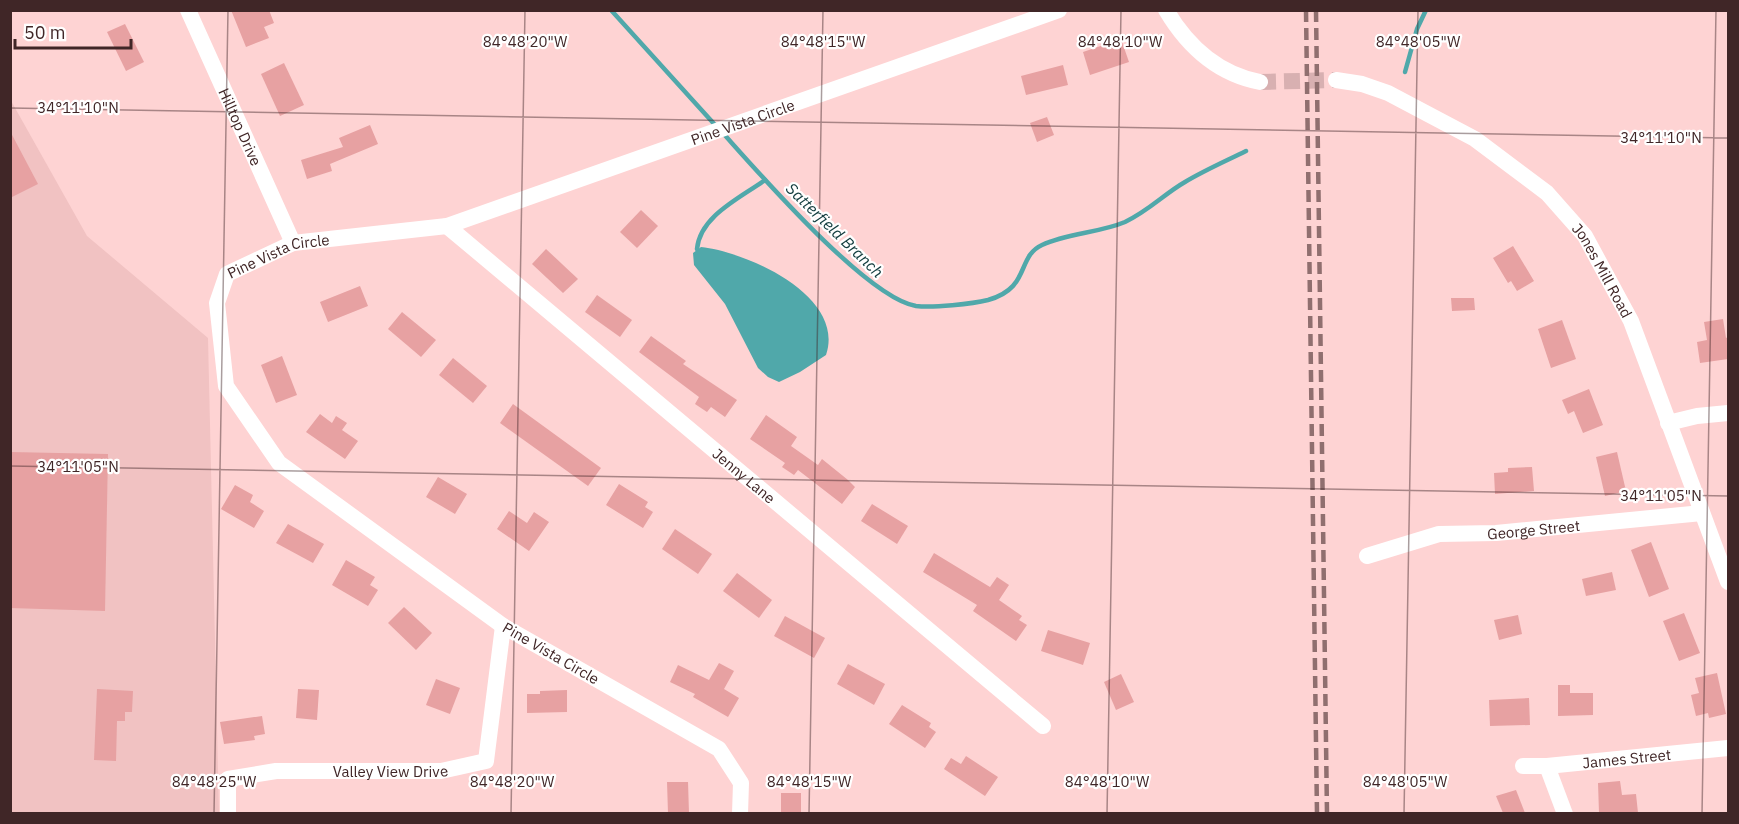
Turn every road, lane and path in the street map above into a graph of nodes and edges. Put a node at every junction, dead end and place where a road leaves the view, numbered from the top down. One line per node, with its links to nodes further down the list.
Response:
1 (188, 10): 7 (street, Hilltop Drive)
2 (1059, 10): 6 (street, Pine Vista Circle)
3 (1166, 10): 5 (street)
4 (1336, 80): 9 (street, Jones Mill Road)
5 (1260, 82)
6 (447, 226): 7 (street, Pine Vista Circle); 14 (street, Jenny Lane)
7 (293, 243): 13 (street, Pine Vista Circle)
8 (1728, 413): 9 (street)
9 (1668, 423): 10 (street, Jones Mill Road)
10 (1702, 513): 11 (street, George Street); 12 (street, Jones Mill Road)
11 (1367, 556)
12 (1728, 582)
13 (503, 626): 18 (street, Valley View Drive); 19 (street, Pine Vista Circle)
14 (1044, 726)
15 (1728, 748): 17 (street, James Street)
16 (1524, 766): 17 (street, James Street)
17 (1547, 766): 20 (street)
18 (228, 813)
19 (740, 813)
20 (1565, 813)

